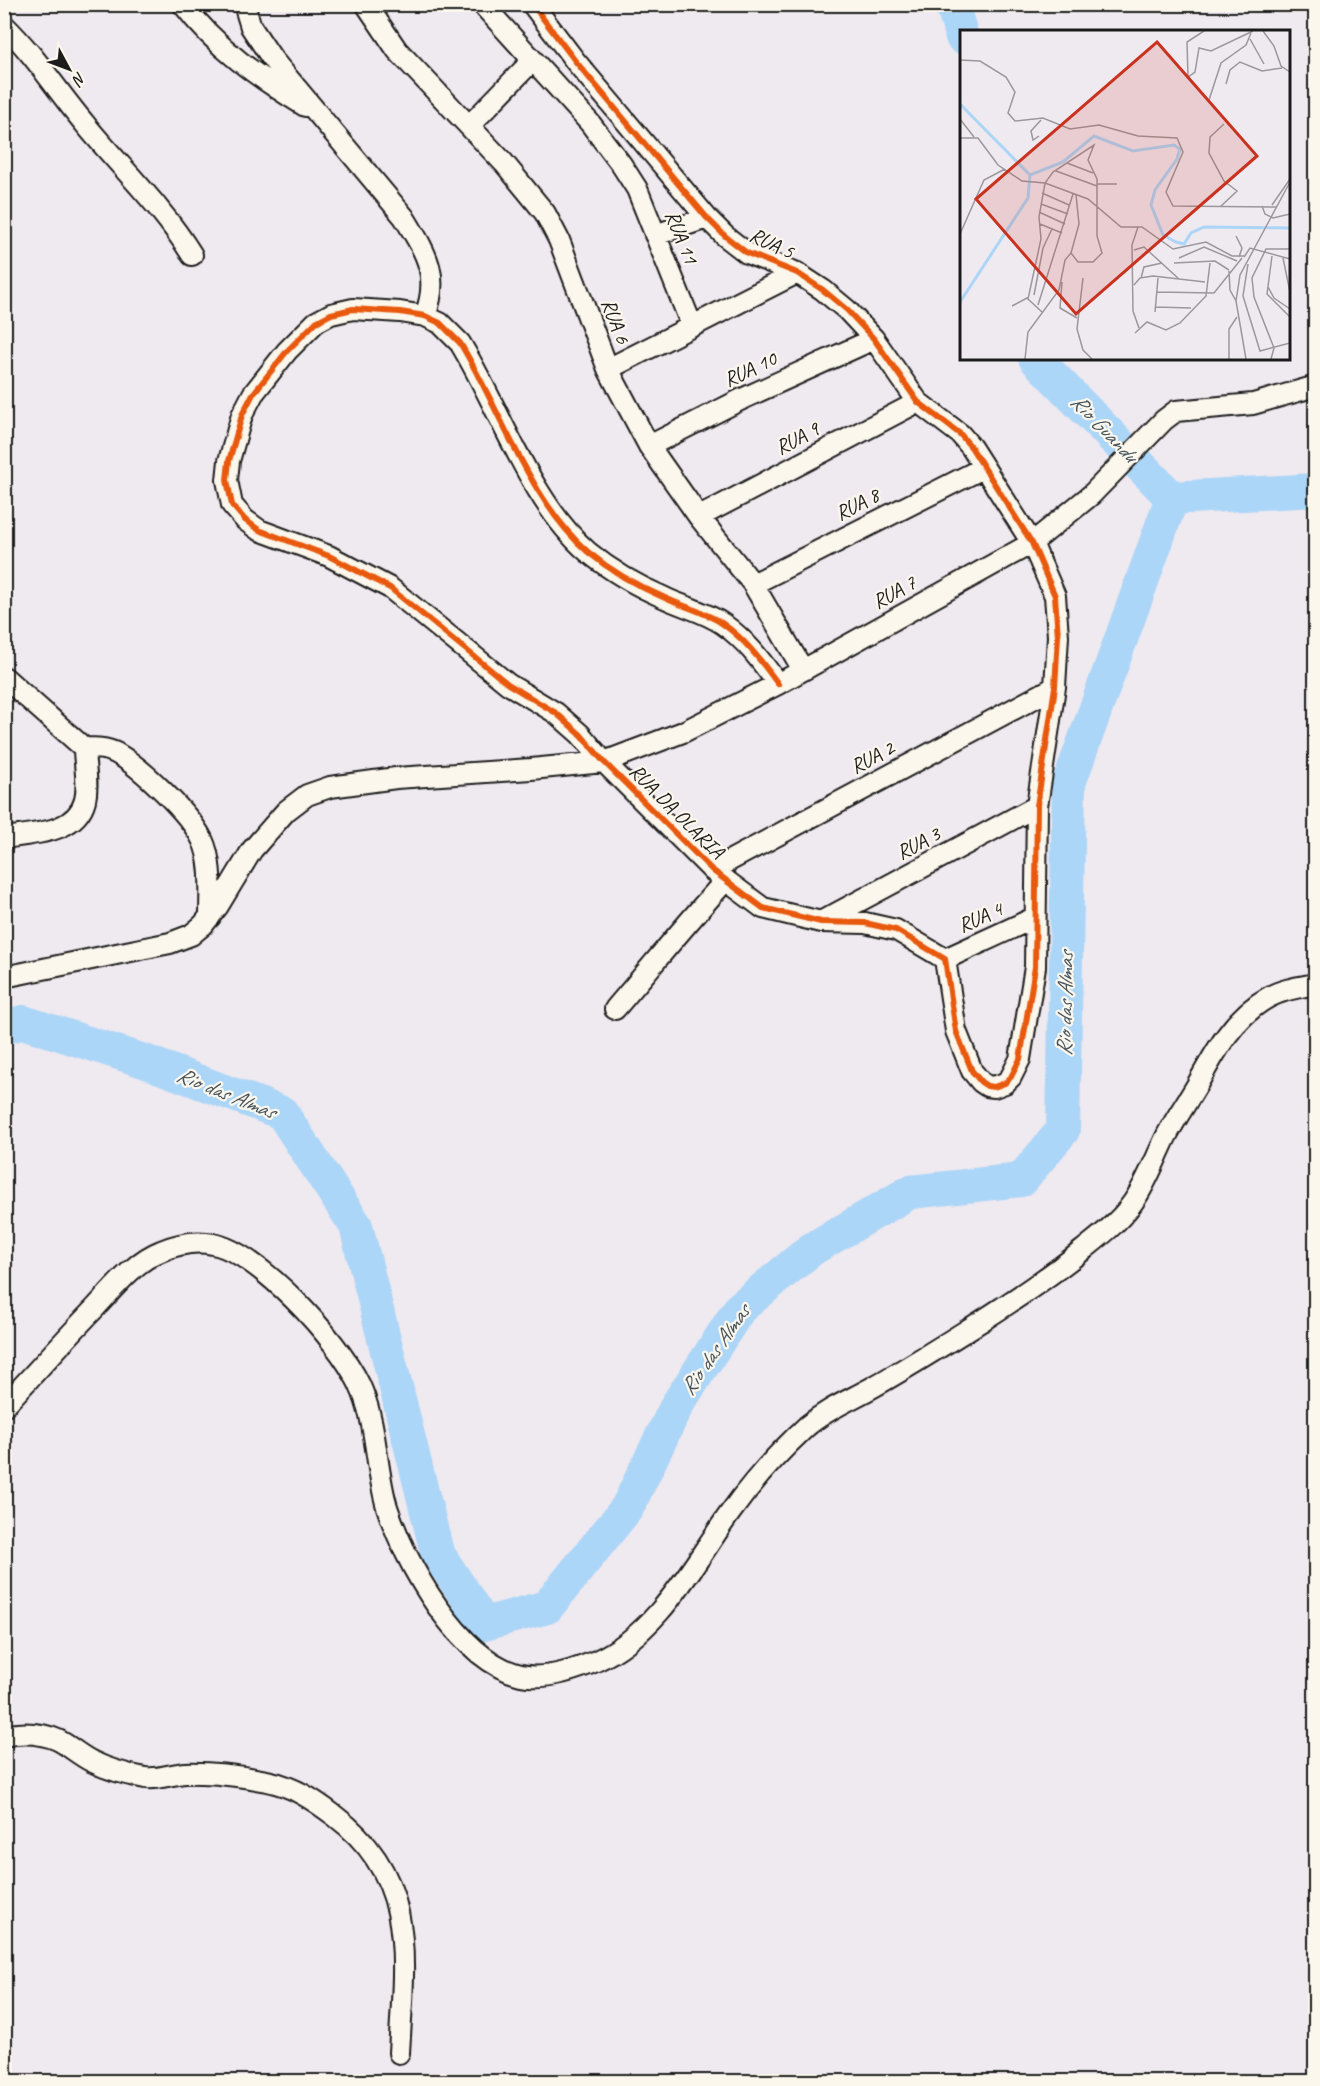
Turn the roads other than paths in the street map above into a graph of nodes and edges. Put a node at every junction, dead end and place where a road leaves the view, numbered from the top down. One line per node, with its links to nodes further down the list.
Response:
1 (183, 4): 8 (street)
2 (244, 4): 8 (street)
3 (366, 4): 9 (street, RUA 6)
4 (482, 4): 7 (street, RUA 11)
5 (532, 4): 10 (street, RUA 5)
6 (4, 25): 12 (street)
7 (532, 61): 9 (street); 11 (street, RUA 11)
8 (318, 114): 14 (street)
9 (469, 126): 17 (street, RUA 6)
10 (707, 218): 11 (street); 13 (street, RUA 5)
11 (655, 235): 15 (street, RUA 11)
12 (192, 255)
13 (797, 273): 15 (street); 16 (street, RUA 5)
14 (425, 316): 27 (street); 30 (street, RUA DA OLARIA)
15 (692, 326): 17 (street)
16 (874, 339): 19 (street, RUA 5); 20 (street, RUA 10)
17 (608, 369): 20 (street, RUA 6)
18 (1316, 386): 23 (street, RUA 7)
19 (918, 402): 21 (street, RUA 5); 22 (street, RUA 9)
20 (649, 446): 22 (street, RUA 6)
21 (982, 468): 23 (street, RUA 5); 24 (street, RUA 8)
22 (699, 518): 24 (street, RUA 6)
23 (1032, 543): 25 (street, RUA 7); 28 (street, RUA 5)
24 (753, 584): 25 (street, RUA 6)
25 (803, 670): 27 (street, RUA 7)
26 (4, 676): 29 (street)
27 (778, 684): 30 (street, RUA 7)
28 (1055, 687): 31 (street, RUA 5); 33 (street, RUA 2)
29 (84, 748): 32 (street); 34 (street)
30 (604, 762): 33 (street, RUA DA OLARIA); 34 (street, RUA 7)
31 (1037, 806): 35 (street, RUA 5); 36 (street, RUA 3)
32 (4, 838)
33 (719, 875): 36 (street, RUA DA OLARIA); 40 (street, RUA 2)
34 (210, 917): 38 (street, RUA 7)
35 (1035, 918): 37 (street, RUA 4); 37 (street, RUA 5)
36 (821, 922): 37 (street, RUA DA OLARIA)
37 (945, 959)
38 (4, 977)
39 (1316, 984): 41 (street)
40 (615, 1009)
41 (4, 1407)
42 (4, 1736): 43 (street)
43 (399, 2053)

